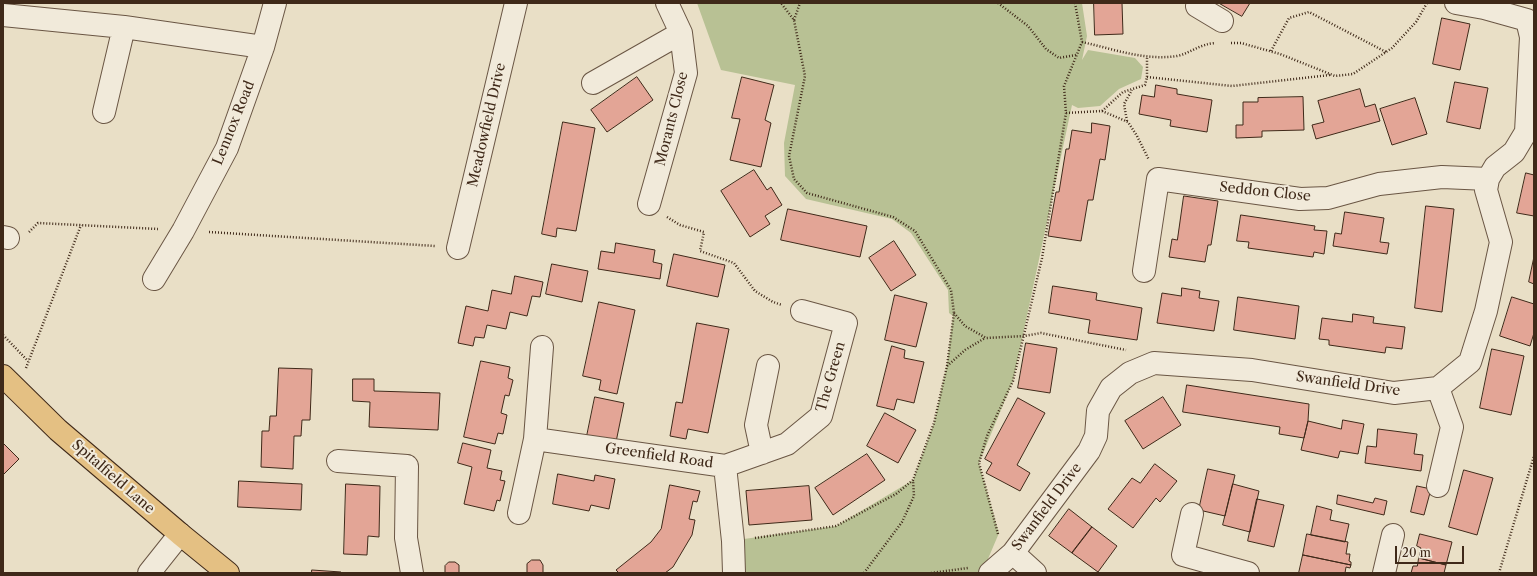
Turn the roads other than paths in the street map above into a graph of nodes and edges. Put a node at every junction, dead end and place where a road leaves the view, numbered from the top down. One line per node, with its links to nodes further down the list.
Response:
1 (275, 3): 11 (street, Lennox Road)
2 (516, 3): 16 (street, Meadowfield Drive)
3 (668, 3): 10 (street, Morants Close)
4 (1456, 3): 7 (street)
5 (1196, 4): 8 (street)
6 (3, 15): 9 (street)
7 (1530, 15): 14 (street)
8 (1222, 21)
9 (124, 27): 11 (street); 13 (street)
10 (681, 32): 12 (street); 15 (street, Morants Close)
11 (263, 47): 18 (street, Lennox Road)
12 (593, 83)
13 (104, 112)
14 (1488, 179): 17 (street, Seddon Close); 23 (street)
15 (649, 204)
16 (458, 248)
17 (1144, 271)
18 (154, 279)
19 (802, 311): 25 (street, The Green)
20 (542, 347): 24 (street)
21 (768, 366): 25 (street)
22 (3, 376): 31 (main road, Spitalfield Lane)
23 (1438, 388): 28 (street); 33 (street, Swanfield Drive)
24 (535, 438): 27 (street, Greenfield Road); 29 (street)
25 (762, 453): 27 (street, The Green)
26 (338, 461): 37 (street)
27 (725, 466): 38 (street, Greenfield Road)
28 (1438, 486)
29 (519, 513)
30 (1192, 514): 34 (street)
31 (180, 534): 35 (street); 36 (main road, Spitalfield Lane)
32 (1393, 535): 42 (street)
33 (1013, 553): 39 (street, Swanfield Drive); 40 (street)
34 (1222, 569): 41 (street)
35 (149, 573)
36 (228, 573)
37 (412, 573)
38 (734, 573)
39 (990, 573)
40 (1035, 573)
41 (1248, 573)
42 (1384, 573)

